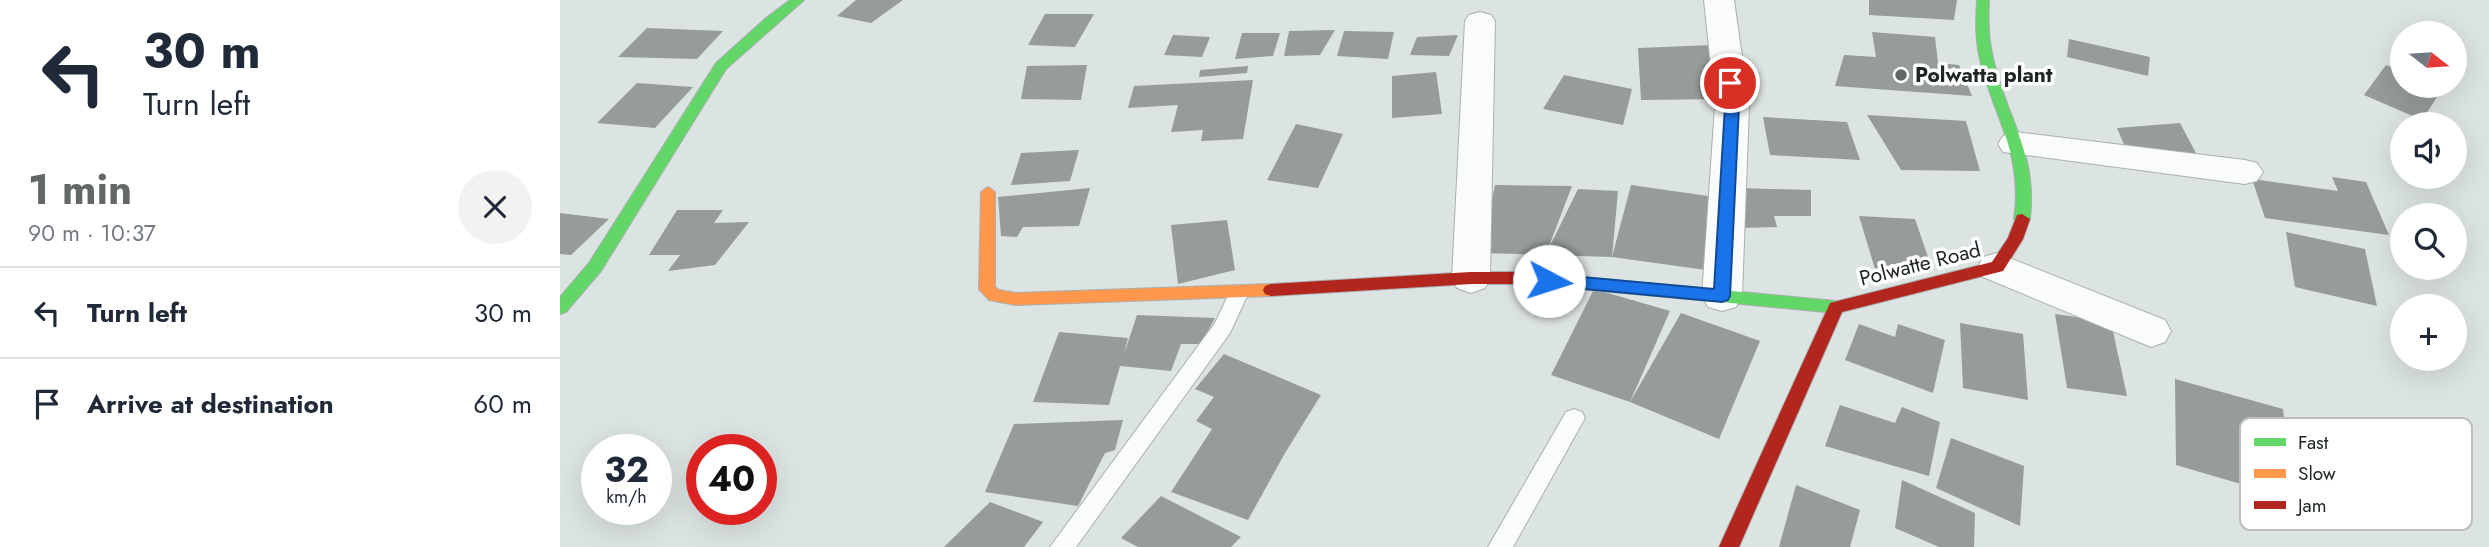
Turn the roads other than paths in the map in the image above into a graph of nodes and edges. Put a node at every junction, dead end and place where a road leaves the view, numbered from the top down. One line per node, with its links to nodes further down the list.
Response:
1 (798, 0): 13 (street)
2 (1718, 0): 11 (street)
3 (1983, 0): 5 (street, Polwatte Road)
4 (1480, 21): 9 (street)
5 (2015, 144): 6 (street); 8 (street, Polwatte Road)
6 (2245, 172)
7 (988, 192): 10 (street)
8 (1997, 267): 12 (street, Polwatte Road); 14 (street)
9 (1471, 278): 10 (street); 11 (street)
10 (1239, 292): 16 (lane)
11 (1722, 296): 12 (street)
12 (1836, 307): 18 (street, Polwatte Road)
13 (560, 308)
14 (2151, 331)
15 (1574, 418): 17 (lane)
16 (1062, 547)
17 (1500, 547)
18 (1729, 547)

